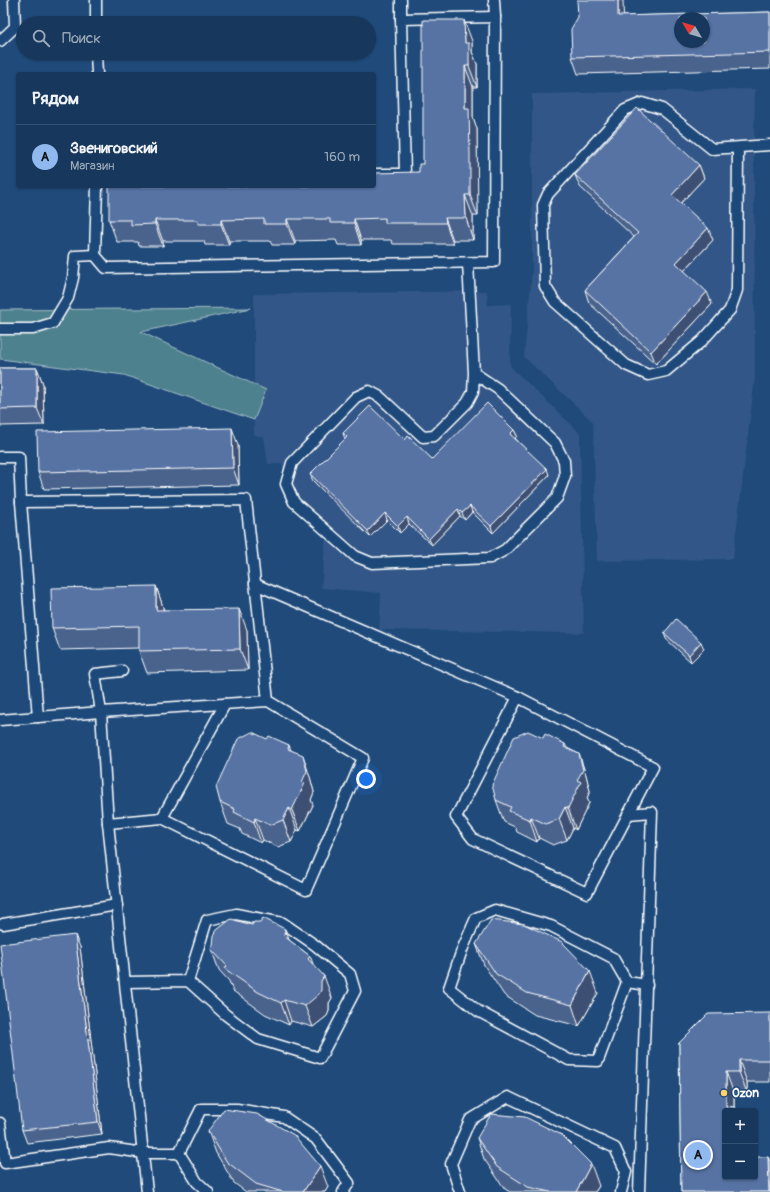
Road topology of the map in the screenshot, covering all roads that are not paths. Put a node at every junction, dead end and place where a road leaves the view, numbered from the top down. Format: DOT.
graph roads {
  1 [pos="14,0"];
  2 [pos="96,0"];
  3 [pos="401,0"];
  4 [pos="494,0"];
  5 [pos="96,16"];
  6 [pos="495,16"];
  7 [pos="401,19"];
  8 [pos="0,41"];
  9 [pos="96,60"];
  10 [pos="97,72"];
  11 [pos="770,145"];
  12 [pos="738,148"];
  13 [pos="376,174"];
  14 [pos="97,188"];
  15 [pos="95,255"];
  16 [pos="468,263"];
  17 [pos="0,329"];
  18 [pos="474,373"];
  19 [pos="0,457"];
  20 [pos="21,502"];
  21 [pos="255,584"];
  22 [pos="122,671"];
  23 [pos="518,697"];
  24 [pos="268,701"];
  25 [pos="225,704"];
  26 [pos="100,712"];
  27 [pos="38,717"];
  28 [pos="0,720"];
  29 [pos="628,814"];
  30 [pos="162,818"];
  31 [pos="108,823"];
  32 [pos="117,905"];
  33 [pos="4,924"];
  34 [pos="188,981"];
  35 [pos="126,982"];
  36 [pos="627,982"];
  37 [pos="647,985"];
  38 [pos="0,1123"];
  39 [pos="144,1153"];
  40 [pos="179,1153"];
  41 [pos="626,1172"];
  42 [pos="639,1178"];
  43 [pos="147,1192"];
  44 [pos="208,1192"];
  45 [pos="343,1192"];
  46 [pos="460,1192"];
  47 [pos="621,1192"];
  48 [pos="639,1192"];
  1 -- 8 [label="lane"];
  2 -- 5 [label="lane"];
  3 -- 7 [label="lane"];
  4 -- 6 [label="lane"];
  6 -- 7 [label="lane"];
  6 -- 16 [label="lane"];
  7 -- 13 [label="lane"];
  9 -- 10 [label="lane"];
  11 -- 12 [label="lane"];
  12 -- 12 [label="lane"];
  14 -- 15 [label="lane"];
  15 -- 16 [label="lane"];
  15 -- 17 [label="lane"];
  16 -- 18 [label="lane"];
  18 -- 18 [label="lane"];
  19 -- 20 [label="lane"];
  20 -- 21 [label="lane"];
  20 -- 27 [label="lane"];
  21 -- 23 [label="lane"];
  21 -- 24 [label="lane"];
  22 -- 26 [label="lane"];
  23 -- 29 [label="lane"];
  23 -- 29 [label="lane"];
  24 -- 25 [label="lane"];
  24 -- 30 [label="lane"];
  25 -- 26 [label="lane"];
  25 -- 30 [label="lane"];
  26 -- 27 [label="lane"];
  26 -- 31 [label="lane"];
  27 -- 28 [label="lane"];
  29 -- 37 [label="lane"];
  30 -- 31 [label="lane"];
  31 -- 32 [label="lane"];
  32 -- 33 [label="lane"];
  32 -- 35 [label="lane"];
  34 -- 34 [label="lane"];
  34 -- 35 [label="lane"];
  35 -- 39 [label="lane"];
  36 -- 36 [label="lane"];
  36 -- 37 [label="lane"];
  37 -- 42 [label="lane"];
  38 -- 39 [label="lane"];
  39 -- 40 [label="lane"];
  39 -- 43 [label="lane"];
  40 -- 44 [label="lane"];
  40 -- 45 [label="lane"];
  41 -- 42 [label="lane"];
  41 -- 46 [label="lane"];
  41 -- 47 [label="lane"];
  42 -- 48 [label="lane"];
}
